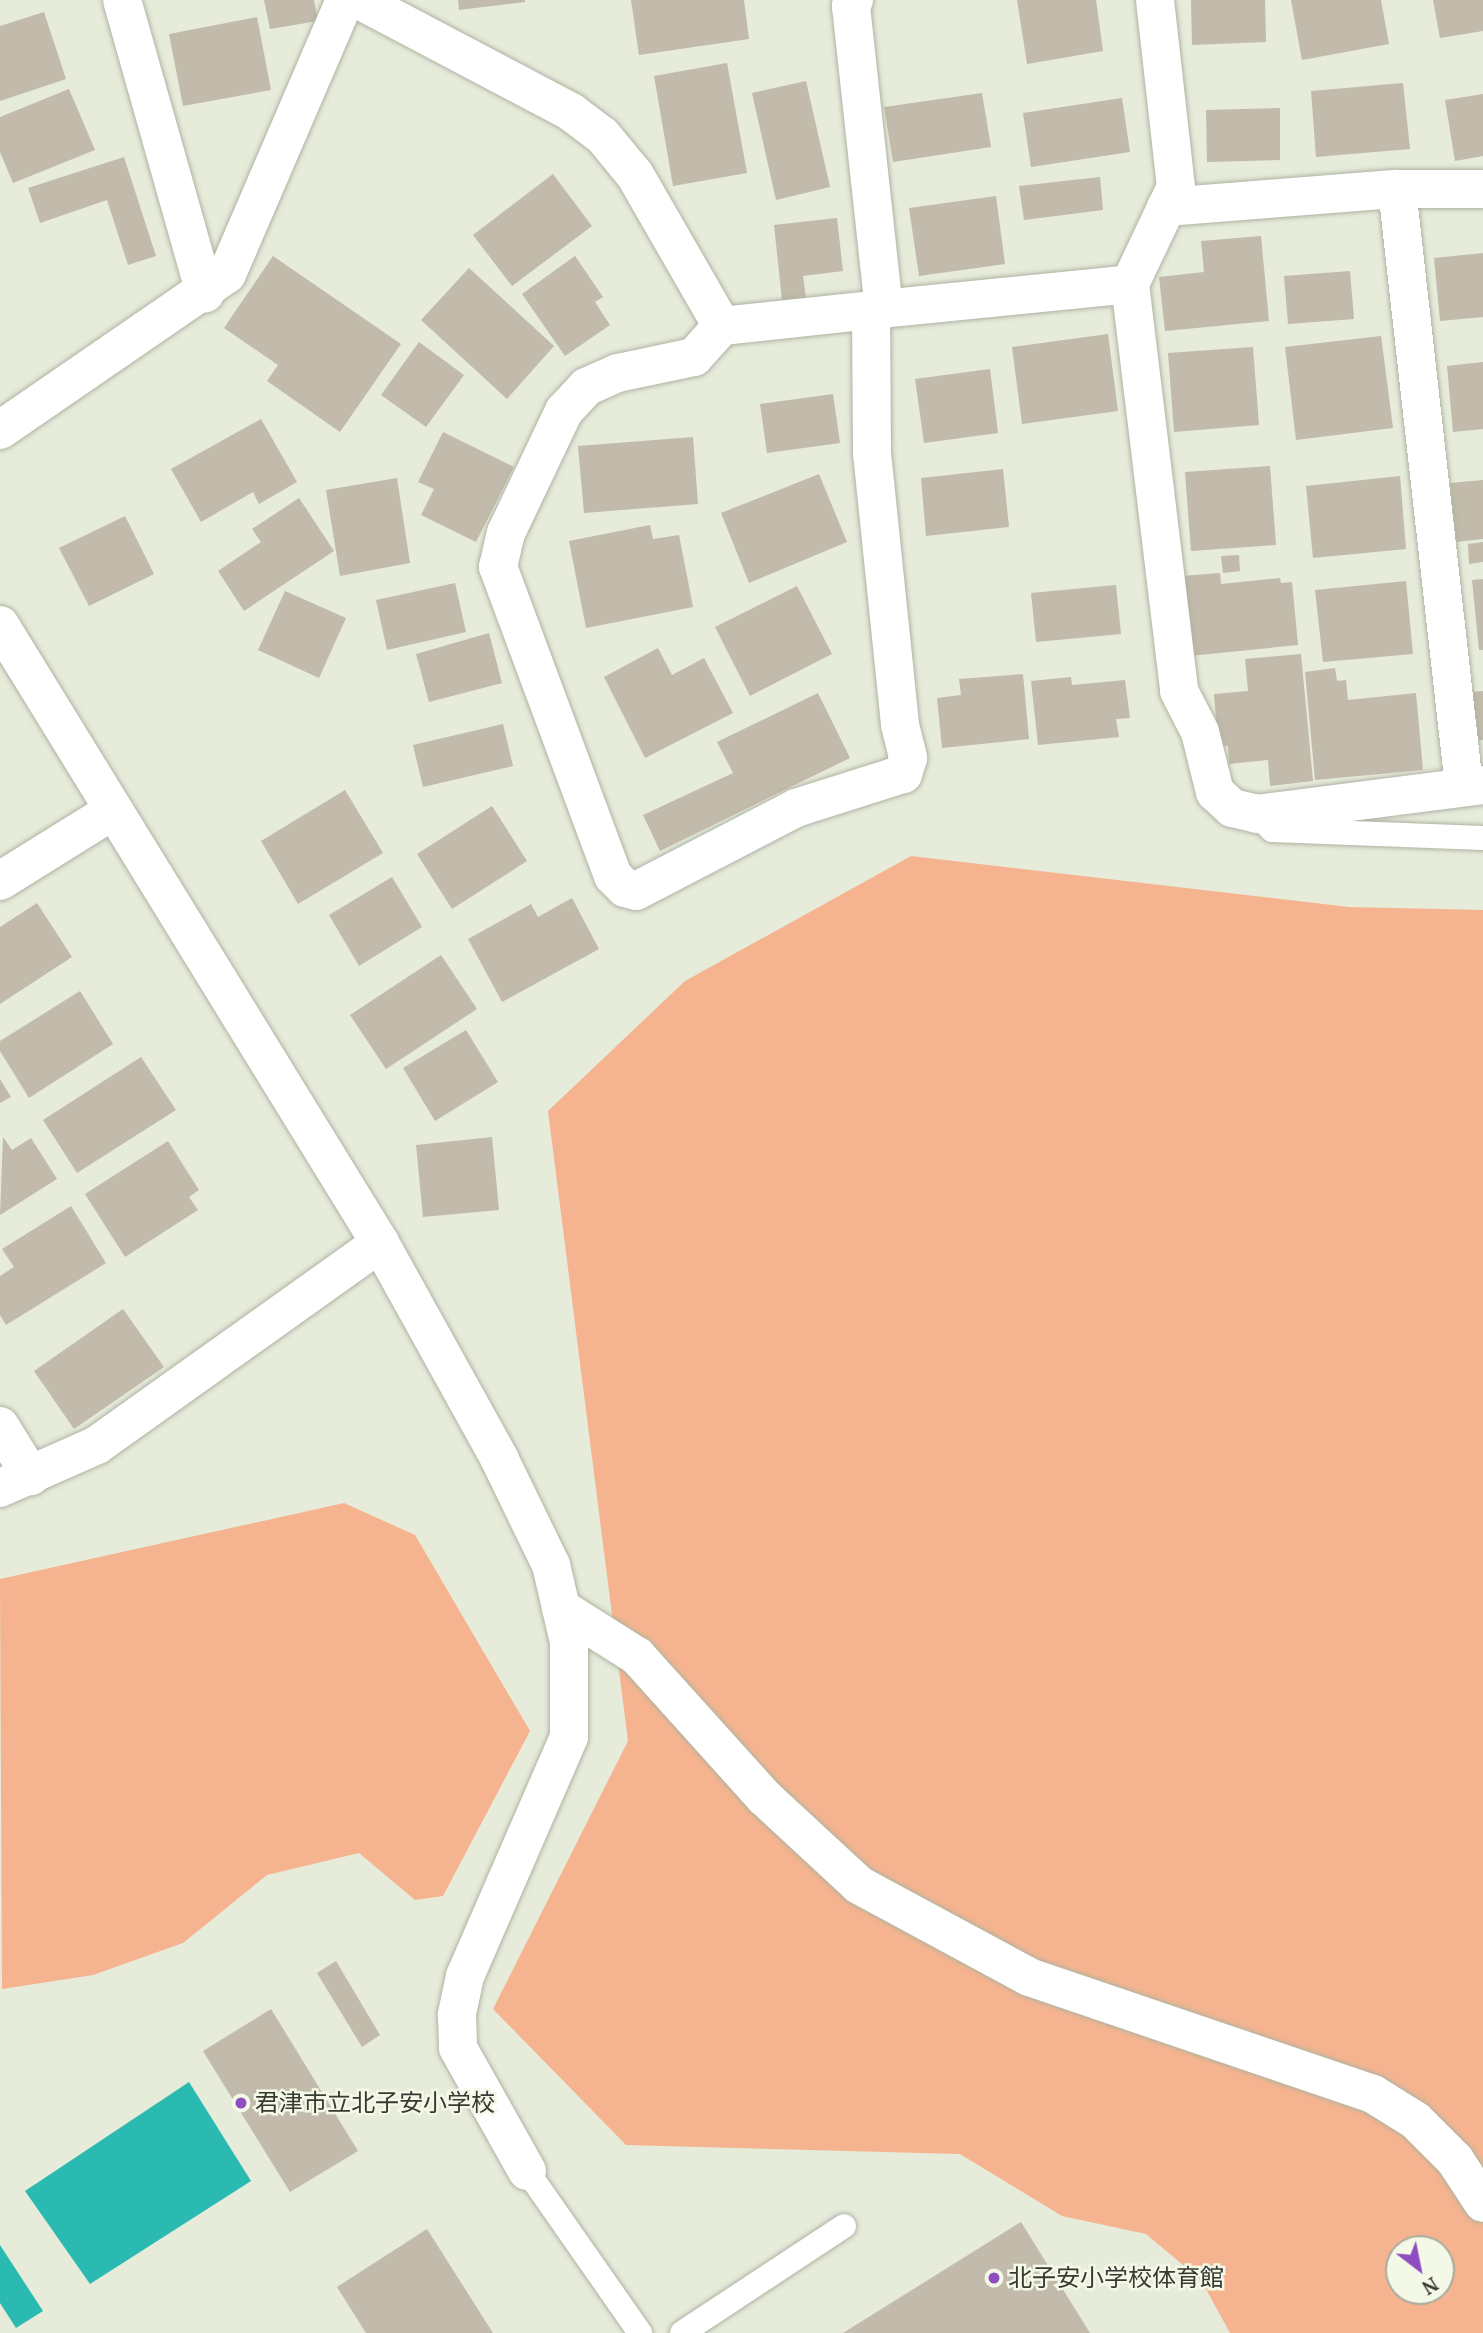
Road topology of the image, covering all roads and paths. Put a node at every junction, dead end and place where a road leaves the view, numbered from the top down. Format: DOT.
graph roads {
  1 [pos="122,0"];
  2 [pos="345,0"];
  3 [pos="359,0"];
  4 [pos="854,0"];
  5 [pos="1155,0"];
  6 [pos="1397,189"];
  7 [pos="1483,189"];
  8 [pos="1166,207"];
  9 [pos="1130,284"];
  10 [pos="205,294"];
  11 [pos="877,310"];
  12 [pos="722,326"];
  13 [pos="0,430"];
  14 [pos="0,625"];
  15 [pos="1473,786"];
  16 [pos="114,810"];
  17 [pos="1257,814"];
  18 [pos="1483,838"];
  19 [pos="0,881"];
  20 [pos="380,1243"];
  21 [pos="0,1426"];
  22 [pos="16,1482"];
  23 [pos="561,1608"];
  24 [pos="527,2171"];
  25 [pos="1483,2203"];
  26 [pos="844,2226"];
  27 [pos="640,2333"];
  28 [pos="682,2333"];
  1 -- 10 [label="street"];
  2 -- 10 [label="street"];
  3 -- 12 [label="street"];
  4 -- 11 [label="street"];
  5 -- 8 [label="street"];
  6 -- 7 [label="street"];
  6 -- 8 [label="street"];
  6 -- 15 [label="street"];
  8 -- 9 [label="street"];
  9 -- 11 [label="street"];
  9 -- 17 [label="street"];
  10 -- 13 [label="street"];
  11 -- 12 [label="street"];
  11 -- 12 [label="street"];
  14 -- 16 [label="street"];
  15 -- 17 [label="street"];
  16 -- 19 [label="street"];
  16 -- 20 [label="street"];
  17 -- 18 [label="lane"];
  20 -- 22 [label="street"];
  20 -- 23 [label="street"];
  21 -- 22 [label="street"];
  23 -- 24 [label="street"];
  23 -- 25 [label="street"];
  24 -- 27 [label="lane"];
  26 -- 28 [label="lane"];
}
